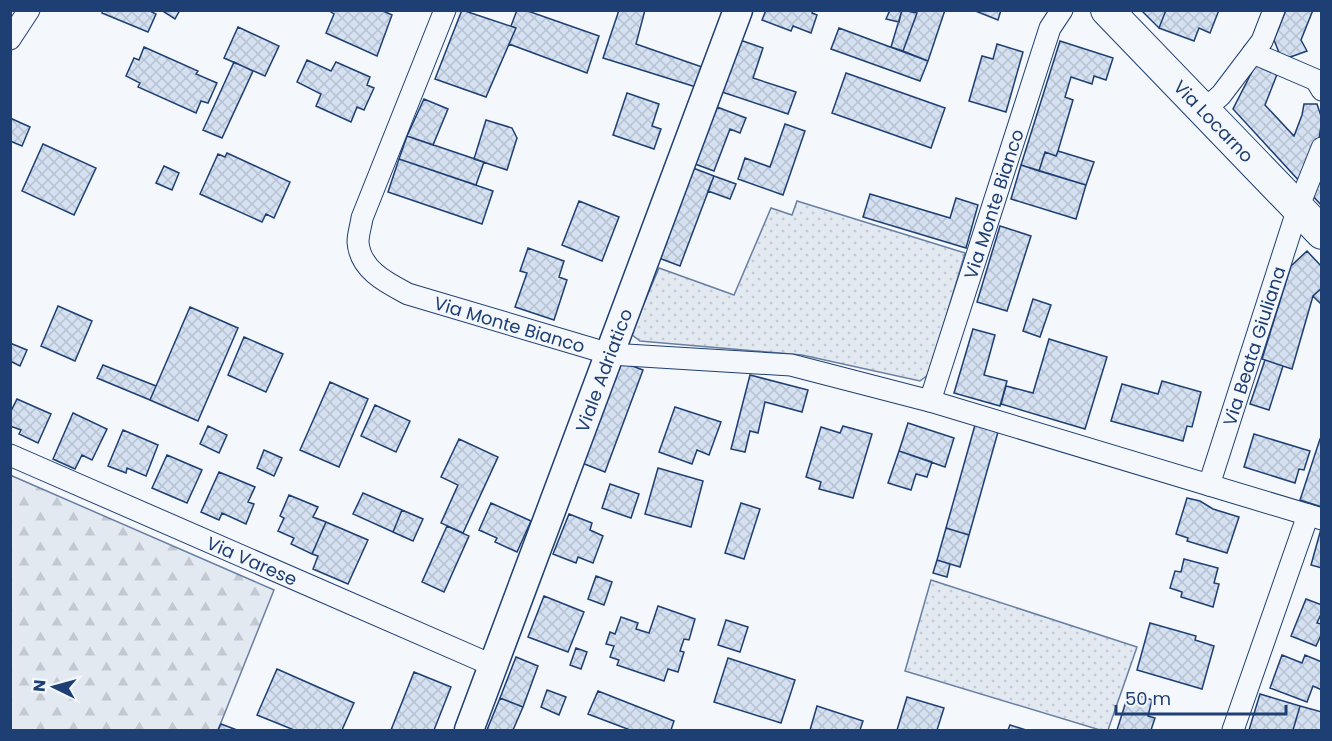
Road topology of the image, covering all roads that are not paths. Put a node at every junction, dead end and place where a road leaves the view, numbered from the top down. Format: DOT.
graph roads {
  1 [pos="29,10"];
  2 [pos="445,10"];
  3 [pos="738,10"];
  4 [pos="1062,10"];
  5 [pos="1107,10"];
  6 [pos="1274,10"];
  7 [pos="10,39"];
  8 [pos="1253,53"];
  9 [pos="1322,90"];
  10 [pos="1204,109"];
  11 [pos="1322,148"];
  12 [pos="1298,208"];
  13 [pos="1322,233"];
  14 [pos="610,354"];
  15 [pos="930,401"];
  16 [pos="10,455"];
  17 [pos="1209,485"];
  18 [pos="1315,517"];
  19 [pos="494,666"];
  20 [pos="469,730"];
  21 [pos="1233,730"];
  1 -- 7 [label="street"];
  2 -- 14 [label="street, Via Monte Bianco"];
  3 -- 14 [label="street, Viale Adriatico"];
  4 -- 15 [label="street, Via Monte Bianco"];
  5 -- 10 [label="main road, Via Locarno"];
  6 -- 8 [label="street"];
  8 -- 9 [label="street"];
  8 -- 10 [label="street"];
  10 -- 12 [label="main road, Via Locarno"];
  11 -- 12 [label="street, Via Beata Giuliana"];
  12 -- 13 [label="main road, Via Locarno"];
  12 -- 17 [label="street, Via Beata Giuliana"];
  14 -- 15 [label="street, Via Monte Bianco"];
  14 -- 19 [label="street, Viale Adriatico"];
  15 -- 17 [label="street, Via Monte Bianco"];
  16 -- 19 [label="street, Via Varese"];
  17 -- 18 [label="street, Via Monte Bianco"];
  18 -- 21 [label="street"];
  19 -- 20 [label="street, Viale Adriatico"];
}
